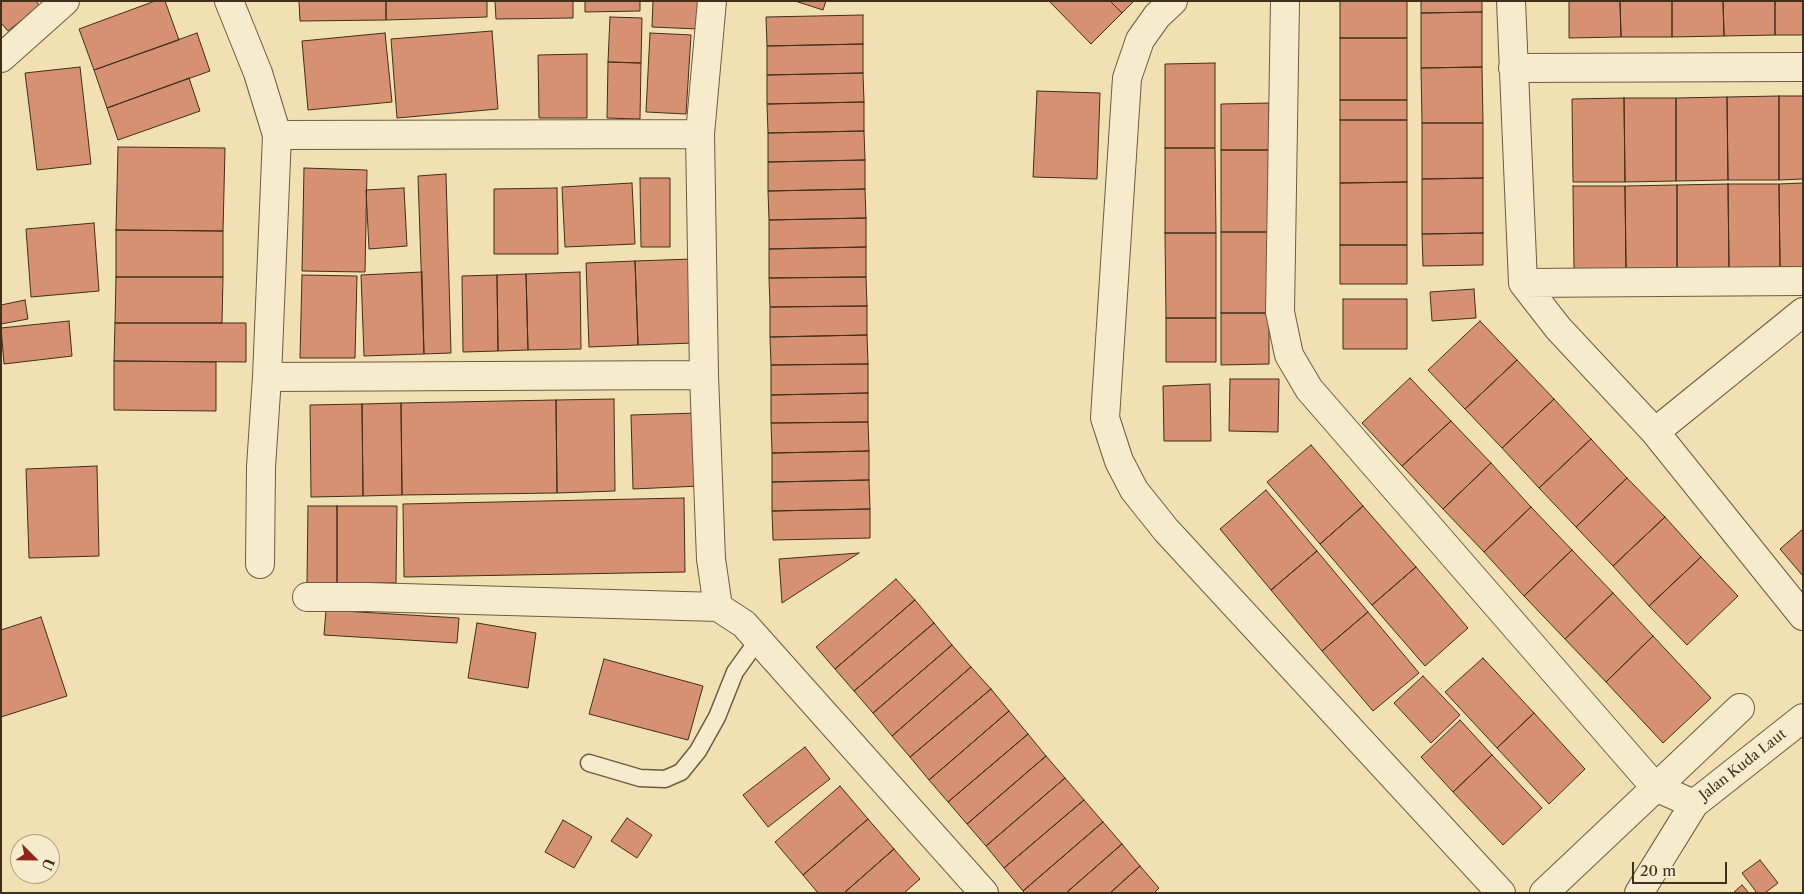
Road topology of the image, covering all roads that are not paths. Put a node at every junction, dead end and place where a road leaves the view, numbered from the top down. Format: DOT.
graph roads {
  1 [pos="65,1"];
  2 [pos="228,1"];
  3 [pos="712,1"];
  4 [pos="1173,1"];
  5 [pos="1285,1"];
  6 [pos="1511,1"];
  7 [pos="1,58"];
  8 [pos="1803,67"];
  9 [pos="1513,68"];
  10 [pos="700,134"];
  11 [pos="277,135"];
  12 [pos="1803,281"];
  13 [pos="1523,283"];
  14 [pos="1803,312"];
  15 [pos="704,375"];
  16 [pos="267,377"];
  17 [pos="1655,432"];
  18 [pos="260,564"];
  19 [pos="308,597"];
  20 [pos="718,607"];
  21 [pos="1803,616"];
  22 [pos="758,640"];
  23 [pos="1740,708"];
  24 [pos="1803,718"];
  25 [pos="589,763"];
  26 [pos="1655,787"];
  27 [pos="1694,804"];
  28 [pos="984,893"];
  29 [pos="1501,893"];
  30 [pos="1544,893"];
  31 [pos="1640,893"];
  1 -- 7 [label="street"];
  2 -- 11 [label="street"];
  3 -- 10 [label="street"];
  4 -- 29 [label="street"];
  5 -- 26 [label="street"];
  6 -- 9 [label="street"];
  8 -- 9 [label="street"];
  9 -- 13 [label="street"];
  10 -- 11 [label="street"];
  10 -- 15 [label="street"];
  11 -- 16 [label="street"];
  12 -- 13 [label="street"];
  13 -- 17 [label="street"];
  14 -- 17 [label="street"];
  15 -- 16 [label="street"];
  15 -- 20 [label="street"];
  16 -- 18 [label="street"];
  17 -- 21 [label="street"];
  19 -- 20 [label="street"];
  20 -- 22 [label="street"];
  22 -- 25 [label="lane"];
  22 -- 28 [label="street"];
  23 -- 26 [label="street"];
  24 -- 27 [label="street, Jalan Kuda Laut"];
  26 -- 27 [label="street"];
  26 -- 30 [label="street"];
  27 -- 31 [label="street, Jalan Kuda Laut"];
}
